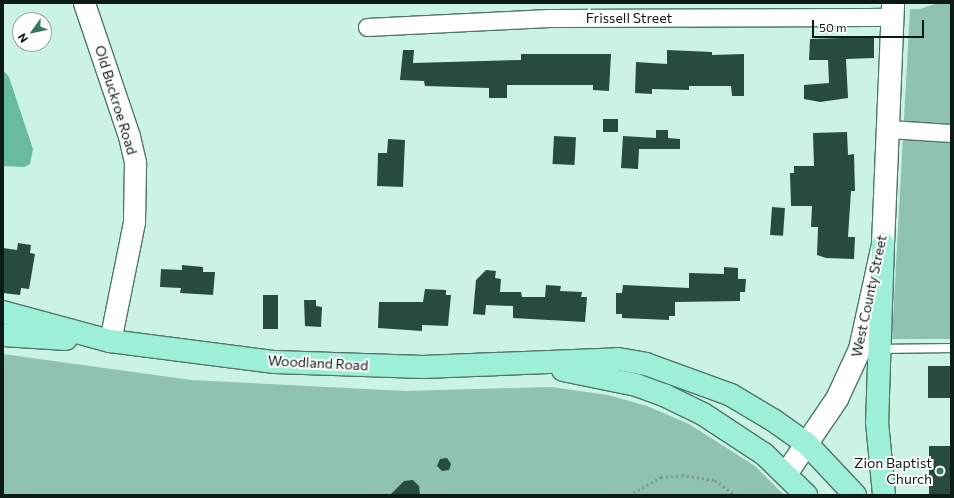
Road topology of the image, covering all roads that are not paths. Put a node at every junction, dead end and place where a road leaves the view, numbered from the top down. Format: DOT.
graph roads {
  1 [pos="84,3"];
  2 [pos="892,10"];
  3 [pos="367,27"];
  4 [pos="889,129"];
  5 [pos="951,132"];
  6 [pos="3,312"];
  7 [pos="3,335"];
  8 [pos="110,341"];
  9 [pos="951,348"];
  10 [pos="870,349"];
  11 [pos="526,363"];
  12 [pos="806,444"];
  13 [pos="786,474"];
  14 [pos="806,495"];
  15 [pos="855,495"];
  16 [pos="884,495"];
  1 -- 8 [label="street, Old Buckroe Road"];
  2 -- 3 [label="street, Frissell Street"];
  2 -- 4 [label="main road, West County Street"];
  4 -- 5 [label="street"];
  4 -- 10 [label="main road, West County Street"];
  6 -- 8 [label="main road, Woodland Road"];
  7 -- 8 [label="main road, Woodland Road"];
  8 -- 11 [label="main road, Woodland Road"];
  9 -- 10 [label="lane"];
  10 -- 12 [label="main road, West County Street"];
  10 -- 16 [label="main road"];
  11 -- 12 [label="main road, Woodland Road"];
  11 -- 13 [label="main road, Woodland Road"];
  12 -- 13 [label="main road, West County Street"];
  12 -- 15 [label="main road, Woodland Road"];
  13 -- 14 [label="main road, Woodland Road"];
}
